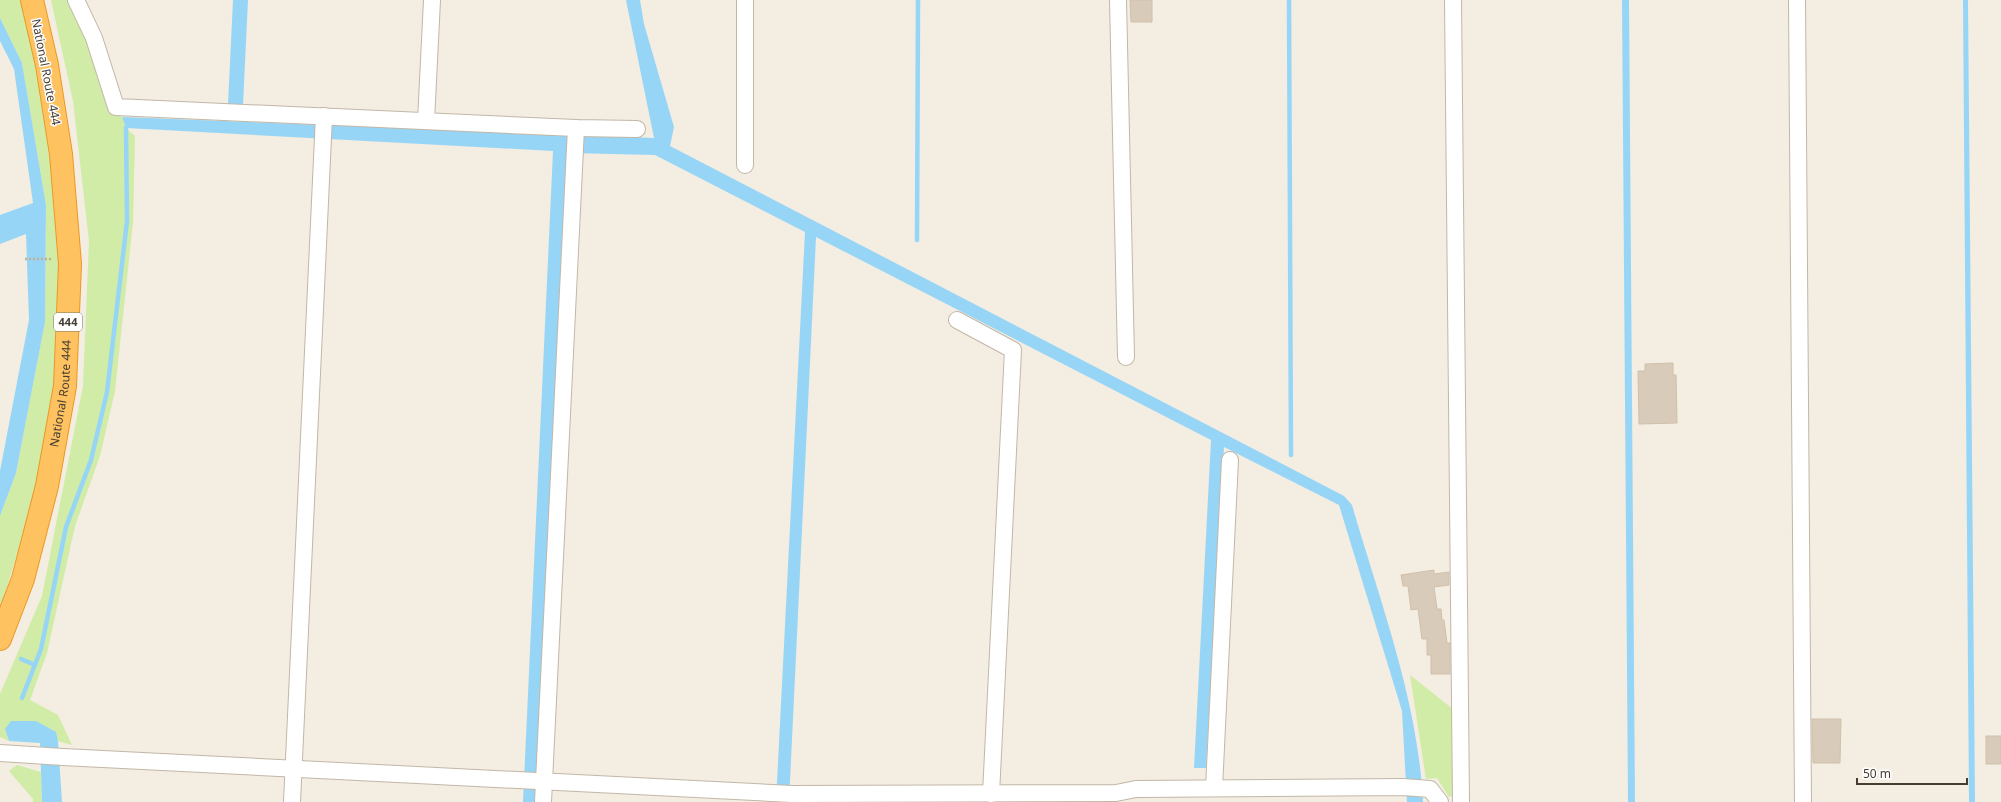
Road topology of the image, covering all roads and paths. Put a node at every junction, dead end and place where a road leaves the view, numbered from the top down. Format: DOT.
graph roads {
  1 [pos="32,0"];
  2 [pos="76,0"];
  3 [pos="432,0"];
  4 [pos="745,0"];
  5 [pos="1118,0"];
  6 [pos="1453,0"];
  7 [pos="1797,0"];
  8 [pos="324,116"];
  9 [pos="426,121"];
  10 [pos="576,128"];
  11 [pos="637,130"];
  12 [pos="745,165"];
  13 [pos="25,259"];
  14 [pos="51,259"];
  15 [pos="957,320"];
  16 [pos="1126,358"];
  17 [pos="1230,460"];
  18 [pos="0,639"];
  19 [pos="0,753"];
  20 [pos="293,769"];
  21 [pos="544,782"];
  22 [pos="1214,788"];
  23 [pos="991,794"];
  24 [pos="1119,796"];
  25 [pos="811,798"];
  26 [pos="917,798"];
  27 [pos="292,802"];
  28 [pos="542,802"];
  29 [pos="1440,802"];
  30 [pos="1461,802"];
  31 [pos="1803,802"];
  1 -- 18 [label="highway, National Route 444 / 444"];
  2 -- 8 [label="street"];
  3 -- 9 [label="street"];
  4 -- 12 [label="street"];
  5 -- 16 [label="street"];
  6 -- 30 [label="street"];
  7 -- 31 [label="street"];
  8 -- 9 [label="street"];
  8 -- 20 [label="street"];
  9 -- 10 [label="street"];
  10 -- 11 [label="street"];
  10 -- 21 [label="street"];
  13 -- 14 [label="path"];
  15 -- 23 [label="street"];
  17 -- 22 [label="street"];
  19 -- 20 [label="street"];
  20 -- 21 [label="street"];
  20 -- 27 [label="street"];
  21 -- 25 [label="street"];
  21 -- 28 [label="street"];
  22 -- 24 [label="street"];
  22 -- 29 [label="street"];
  23 -- 24 [label="street"];
  23 -- 26 [label="street"];
  25 -- 26 [label="street"];
}
